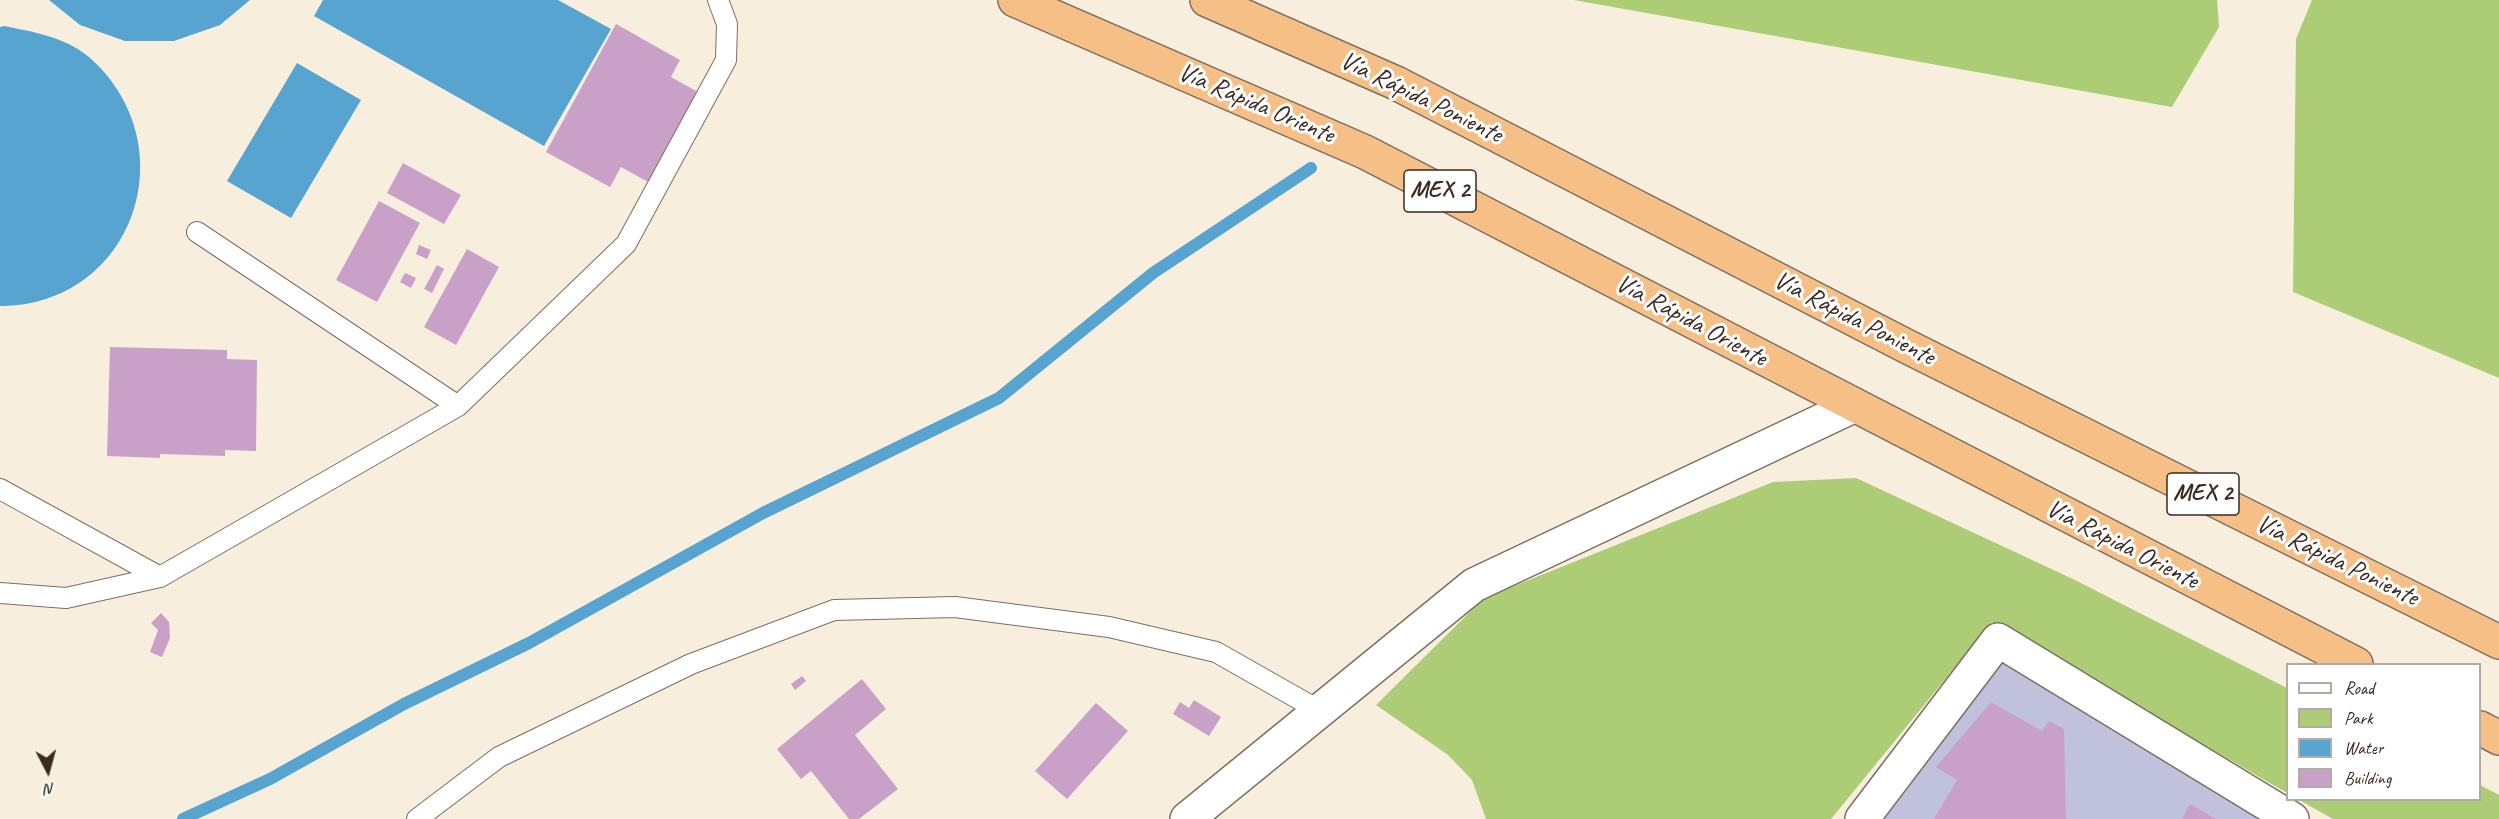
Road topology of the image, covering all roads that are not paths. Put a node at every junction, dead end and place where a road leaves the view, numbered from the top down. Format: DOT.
graph roads {
  1 [pos="706,0"];
  2 [pos="718,0"];
  3 [pos="1015,0"];
  4 [pos="1207,0"];
  5 [pos="727,24"];
  6 [pos="197,232"];
  7 [pos="458,406"];
  8 [pos="1853,406"];
  9 [pos="0,489"];
  10 [pos="160,577"];
  11 [pos="0,593"];
  12 [pos="2499,642"];
  13 [pos="2354,663"];
  14 [pos="1320,711"];
  15 [pos="2481,729"];
  16 [pos="2499,738"];
  17 [pos="417,819"];
  18 [pos="1187,819"];
  19 [pos="1862,819"];
  20 [pos="2292,819"];
  1 -- 5 [label="lane"];
  2 -- 5 [label="lane"];
  3 -- 8 [label="highway, Vía Rápida Oriente / MEX 2"];
  4 -- 12 [label="highway, Vía Rápida Poniente / MEX 2"];
  5 -- 7 [label="lane"];
  6 -- 7 [label="lane"];
  7 -- 10 [label="lane"];
  8 -- 13 [label="highway, Vía Rápida Oriente / MEX 2"];
  8 -- 14 [label="street"];
  9 -- 10 [label="lane"];
  10 -- 11 [label="lane"];
  14 -- 17 [label="lane"];
  14 -- 18 [label="street"];
  15 -- 16 [label="highway"];
  19 -- 20 [label="street"];
}
